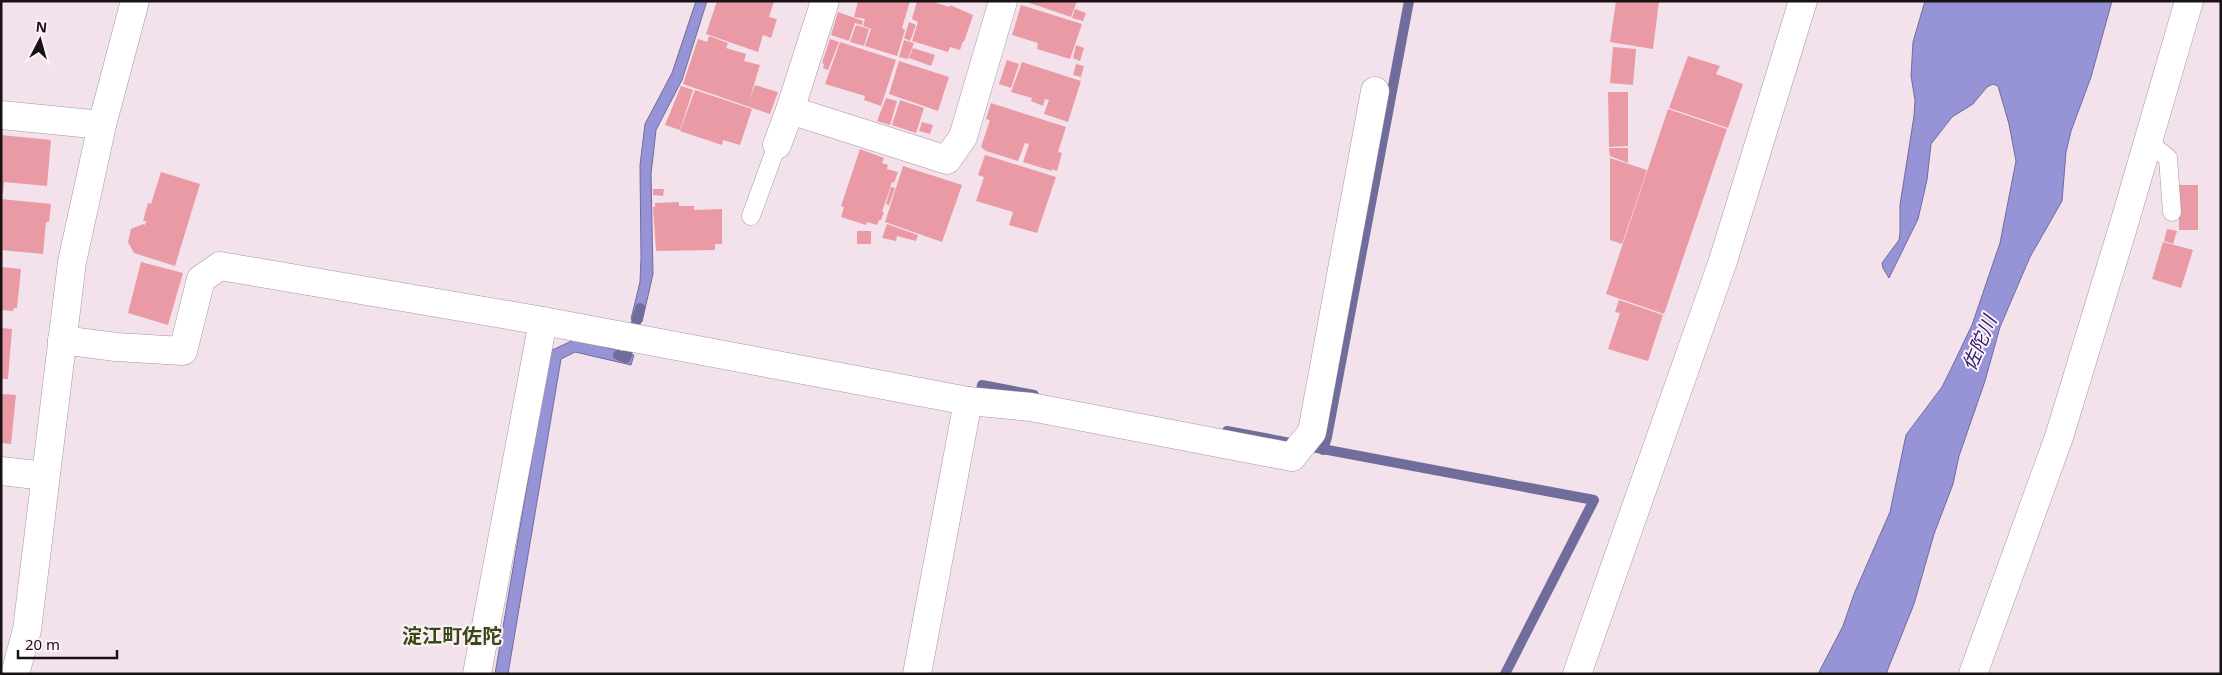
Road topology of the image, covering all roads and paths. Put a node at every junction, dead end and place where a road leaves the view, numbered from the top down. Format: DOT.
graph roads {
  1 [pos="135,1"];
  2 [pos="825,1"];
  3 [pos="1003,1"];
  4 [pos="1803,1"];
  5 [pos="2189,1"];
  6 [pos="1374,91"];
  7 [pos="790,110"];
  8 [pos="1,116"];
  9 [pos="102,125"];
  10 [pos="2148,142"];
  11 [pos="777,145"];
  12 [pos="2172,212"];
  13 [pos="751,216"];
  14 [pos="543,321"];
  15 [pos="62,340"];
  16 [pos="968,401"];
  17 [pos="1,471"];
  18 [pos="45,476"];
  19 [pos="15,674"];
  20 [pos="476,674"];
  21 [pos="917,674"];
  22 [pos="1577,674"];
  23 [pos="1973,674"];
  1 -- 9 [label="street"];
  2 -- 7 [label="street"];
  3 -- 7 [label="street"];
  4 -- 22 [label="street"];
  5 -- 10 [label="street"];
  6 -- 16 [label="street"];
  7 -- 11 [label="street"];
  8 -- 9 [label="street"];
  9 -- 15 [label="street"];
  10 -- 12 [label="lane"];
  10 -- 23 [label="street"];
  11 -- 13 [label="lane"];
  14 -- 15 [label="street"];
  14 -- 16 [label="street"];
  14 -- 20 [label="street"];
  15 -- 18 [label="street"];
  16 -- 21 [label="street"];
  17 -- 18 [label="street"];
  18 -- 19 [label="street"];
}
